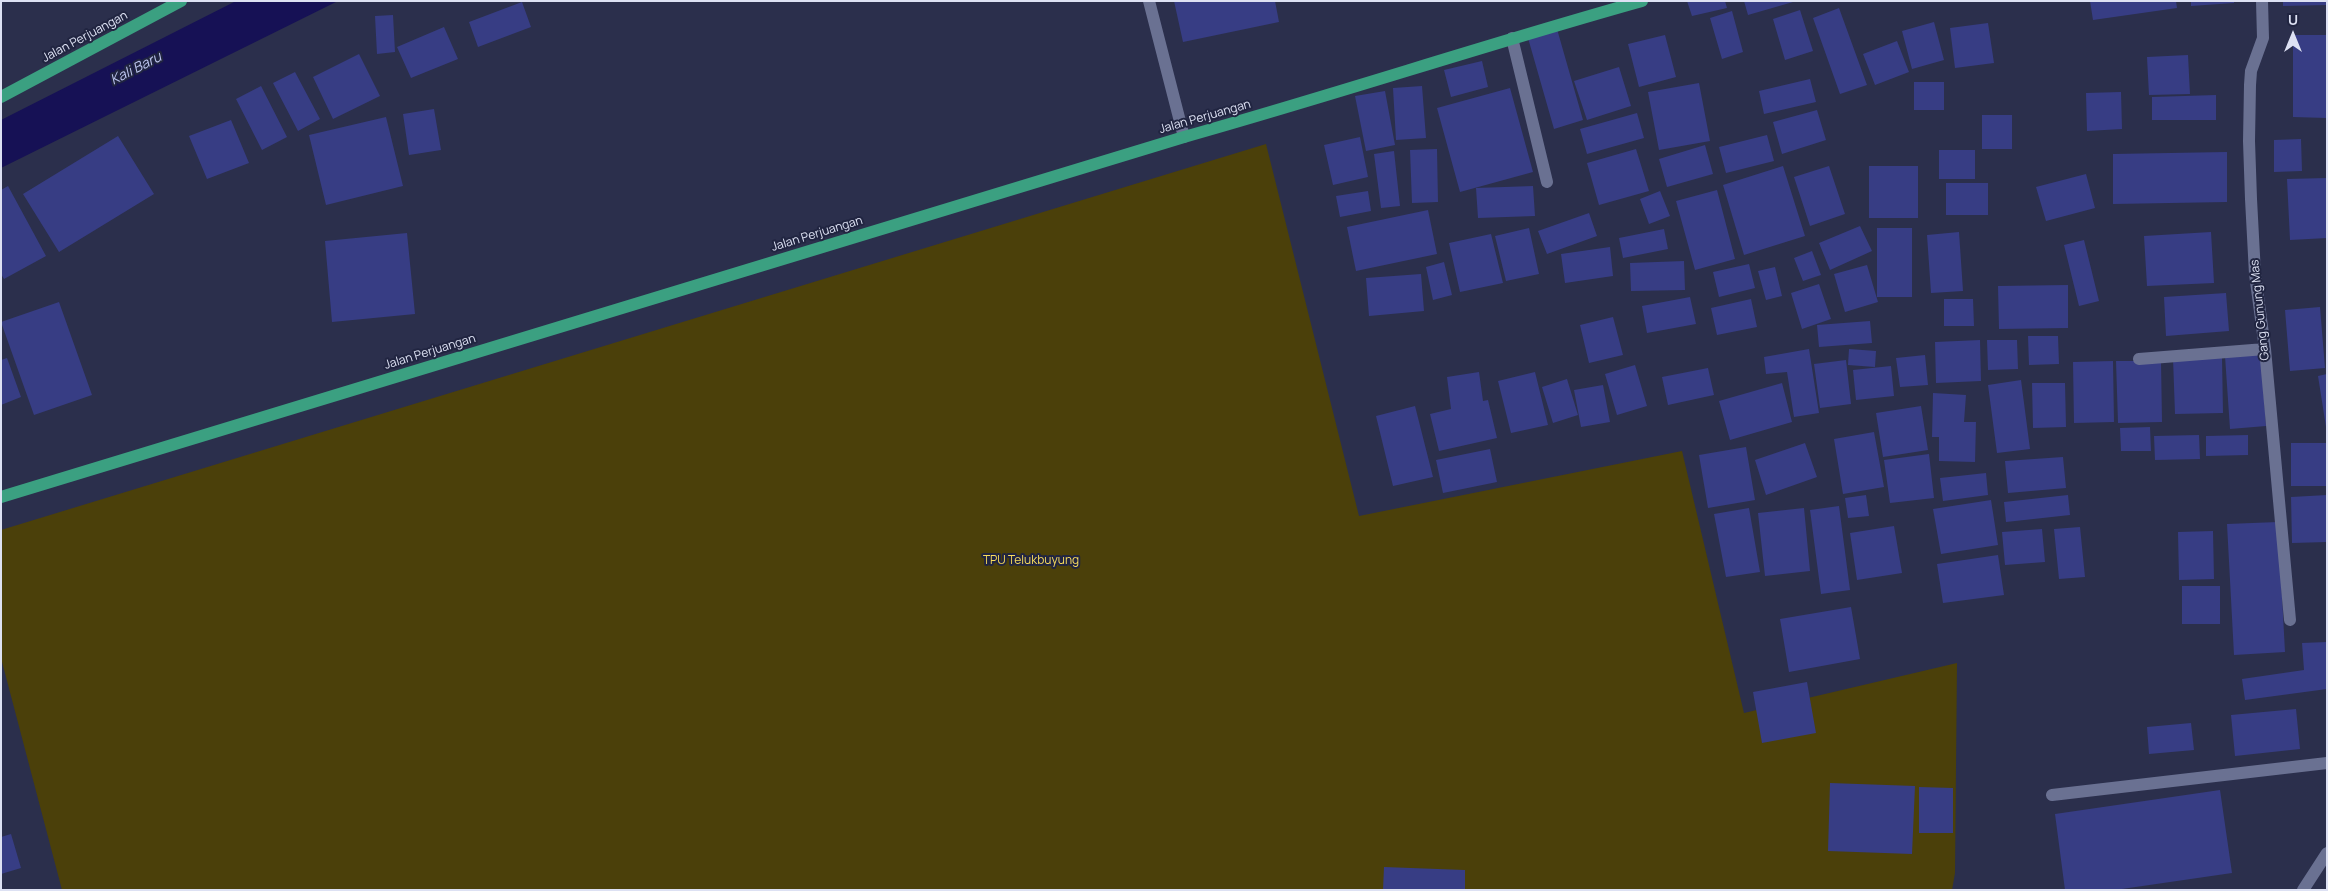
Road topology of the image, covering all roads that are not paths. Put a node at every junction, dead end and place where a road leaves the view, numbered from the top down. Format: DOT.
graph roads {
  1 [pos="181,1"];
  2 [pos="1149,1"];
  3 [pos="1642,1"];
  4 [pos="2262,1"];
  5 [pos="1512,38"];
  6 [pos="1,97"];
  7 [pos="1184,137"];
  8 [pos="1547,182"];
  9 [pos="2265,349"];
  10 [pos="2139,359"];
  11 [pos="1,497"];
  12 [pos="2290,620"];
  13 [pos="2327,763"];
  14 [pos="2052,795"];
  15 [pos="2327,853"];
  16 [pos="2304,890"];
  1 -- 6 [label="main road, Jalan Perjuangan"];
  2 -- 7 [label="street"];
  3 -- 5 [label="main road, Jalan Perjuangan"];
  4 -- 9 [label="street, Gang Gunung Mas"];
  5 -- 7 [label="main road, Jalan Perjuangan"];
  5 -- 8 [label="street"];
  7 -- 11 [label="main road, Jalan Perjuangan"];
  9 -- 10 [label="street"];
  9 -- 12 [label="street, Gang Gunung Mas"];
  13 -- 14 [label="street"];
  15 -- 16 [label="street"];
}
